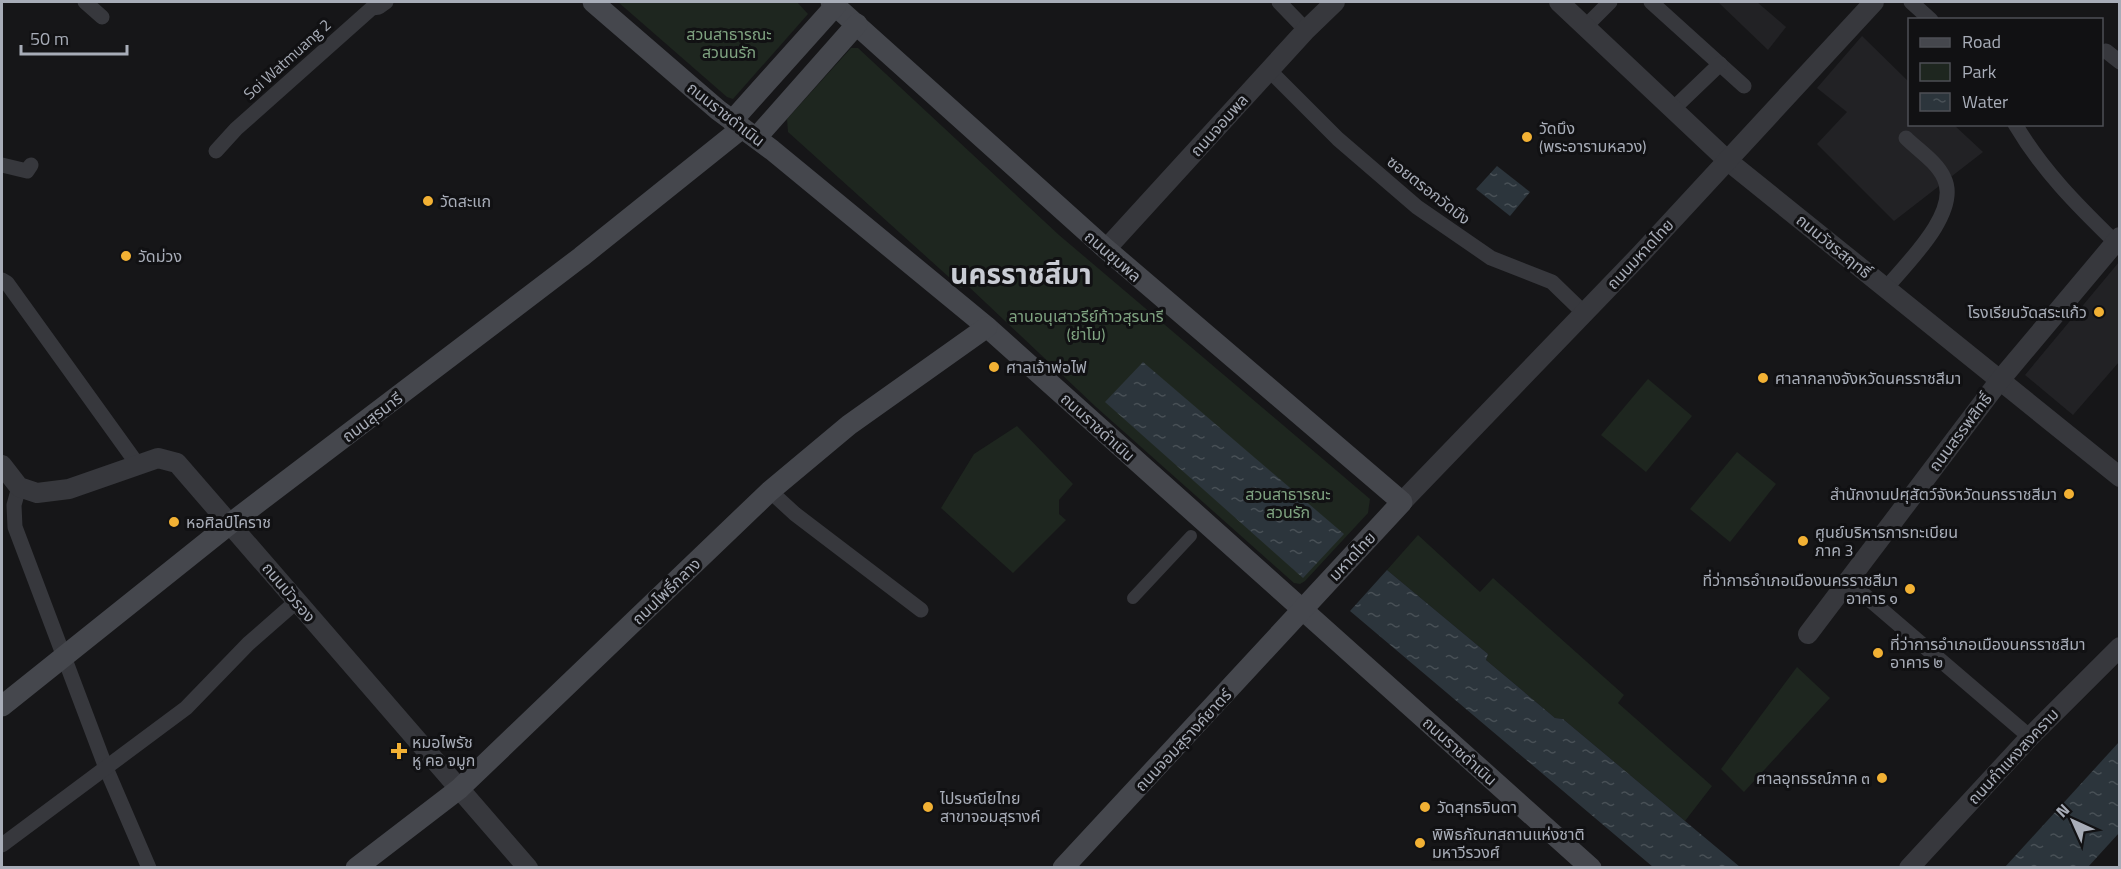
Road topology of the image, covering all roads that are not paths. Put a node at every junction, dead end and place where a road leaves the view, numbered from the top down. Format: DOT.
graph roads {
  1 [pos="85,2"];
  2 [pos="386,2"];
  3 [pos="592,2"];
  4 [pos="1279,2"];
  5 [pos="1335,2"];
  6 [pos="1559,2"];
  7 [pos="1610,2"];
  8 [pos="1651,2"];
  9 [pos="1874,2"];
  10 [pos="1911,2"];
  11 [pos="845,9"];
  12 [pos="102,17"];
  13 [pos="1929,18"];
  14 [pos="1585,27"];
  15 [pos="1306,30"];
  16 [pos="2106,51"];
  17 [pos="2120,62"];
  18 [pos="1719,64"];
  19 [pos="1269,70"];
  20 [pos="1744,86"];
  21 [pos="1672,110"];
  22 [pos="2016,126"];
  23 [pos="744,129"];
  24 [pos="1906,138"];
  25 [pos="216,151"];
  26 [pos="1728,161"];
  27 [pos="2,165"];
  28 [pos="31,165"];
  29 [pos="2117,239"];
  30 [pos="1106,249"];
  31 [pos="2,280"];
  32 [pos="1886,288"];
  33 [pos="1584,313"];
  34 [pos="987,327"];
  35 [pos="2000,380"];
  36 [pos="2,465"];
  37 [pos="138,465"];
  38 [pos="2120,477"];
  39 [pos="19,487"];
  40 [pos="770,491"];
  41 [pos="1402,502"];
  42 [pos="2,505"];
  43 [pos="231,523"];
  44 [pos="1191,536"];
  45 [pos="1848,581"];
  46 [pos="1133,598"];
  47 [pos="297,601"];
  48 [pos="921,610"];
  49 [pos="1302,610"];
  50 [pos="1808,633"];
  51 [pos="2120,647"];
  52 [pos="63,657"];
  53 [pos="2,706"];
  54 [pos="2030,737"];
  55 [pos="106,768"];
  56 [pos="459,789"];
  57 [pos="2,845"];
  58 [pos="149,867"];
  59 [pos="357,867"];
  60 [pos="528,867"];
  61 [pos="1062,867"];
  62 [pos="1591,867"];
  63 [pos="1909,867"];
  1 -- 12 [label="street"];
  2 -- 25 [label="street, Soi Watmuang 2"];
  3 -- 23 [label="main road, ถนนราชดำเนิน"];
  4 -- 15 [label="street"];
  5 -- 15 [label="street, ถนนจอมพล"];
  6 -- 14 [label="street, ถนนวัชรสฤทธิ์"];
  7 -- 14 [label="street"];
  8 -- 18 [label="street"];
  9 -- 26 [label="street, ถนนมหาดไทย"];
  10 -- 13 [label="street"];
  11 -- 23 [label="main road"];
  11 -- 23 [label="main road"];
  11 -- 30 [label="main road, ถนนชุมพล"];
  14 -- 21 [label="street, ถนนวัชรสฤทธิ์"];
  15 -- 19 [label="street, ถนนจอมพล"];
  16 -- 17 [label="street"];
  18 -- 20 [label="street"];
  18 -- 21 [label="street"];
  19 -- 30 [label="street, ถนนจอมพล"];
  19 -- 33 [label="street, ซอยตรอกวัดบึง"];
  21 -- 26 [label="street, ถนนวัชรสฤทธิ์"];
  22 -- 29 [label="street"];
  23 -- 34 [label="main road, ถนนราชดำเนิน"];
  23 -- 43 [label="main road, ถนนสุรนารี"];
  24 -- 32 [label="street"];
  26 -- 32 [label="street, ถนนวัชรสฤทธิ์"];
  26 -- 33 [label="street, ถนนมหาดไทย"];
  27 -- 28 [label="street"];
  29 -- 35 [label="street, ถนนสรรพสิทธิ์"];
  30 -- 41 [label="main road, ถนนชุมพล"];
  31 -- 37 [label="street"];
  32 -- 35 [label="street, ถนนวัชรสฤทธิ์"];
  33 -- 41 [label="street, ถนนมหาดไทย"];
  34 -- 40 [label="main road, ถนนโพธิ์กลาง"];
  34 -- 49 [label="main road, ถนนราชดำเนิน"];
  35 -- 38 [label="street, ถนนวัชรสฤทธิ์"];
  35 -- 45 [label="street, ถนนสรรพสิทธิ์"];
  36 -- 39 [label="street"];
  37 -- 39 [label="street, ถนนบัวรอง"];
  37 -- 43 [label="street, ถนนบัวรอง"];
  39 -- 42 [label="street"];
  39 -- 52 [label="street"];
  40 -- 48 [label="street"];
  40 -- 56 [label="main road, ถนนโพธิ์กลาง"];
  41 -- 49 [label="main road, มหาดไทย"];
  43 -- 47 [label="street, ถนนบัวรอง"];
  43 -- 52 [label="main road, ถนนสุรนารี"];
  44 -- 46 [label="street"];
  45 -- 50 [label="street, ถนนสรรพสิทธิ์"];
  45 -- 54 [label="street"];
  47 -- 55 [label="street"];
  47 -- 56 [label="street, ถนนบัวรอง"];
  49 -- 61 [label="main road, ถนนจอมสุรางค์ยาตร์"];
  49 -- 62 [label="main road, ถนนราชดำเนิน"];
  51 -- 54 [label="street, ถนนกำแหงสงคราม"];
  52 -- 53 [label="main road, ถนนสุรนารี"];
  52 -- 55 [label="street"];
  54 -- 63 [label="street, ถนนกำแหงสงคราม"];
  55 -- 57 [label="street"];
  55 -- 58 [label="street"];
  56 -- 59 [label="main road, ถนนโพธิ์กลาง"];
  56 -- 60 [label="street, ถนนบัวรอง"];
}
